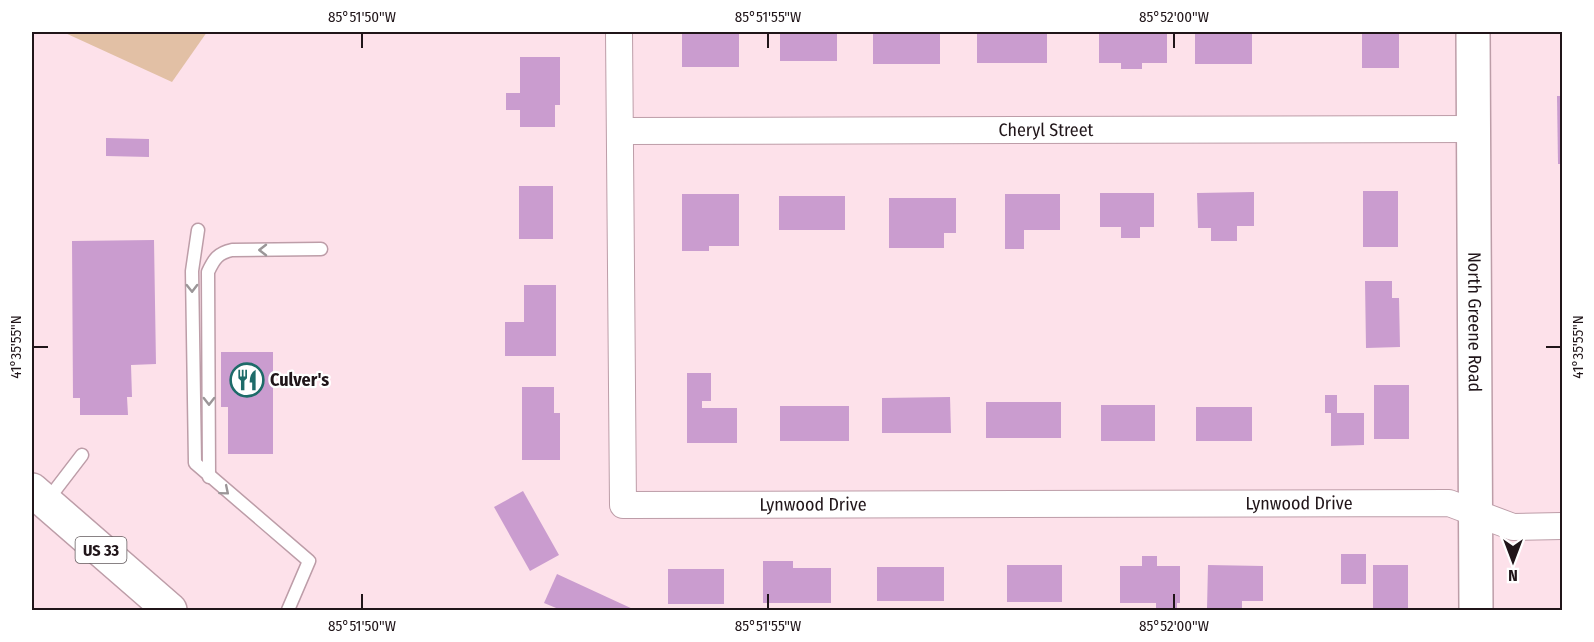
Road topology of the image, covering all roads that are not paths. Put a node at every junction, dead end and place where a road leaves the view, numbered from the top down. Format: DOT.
graph roads {
  1 [pos="619,32"];
  2 [pos="1473,32"];
  3 [pos="1473,129"];
  4 [pos="620,131"];
  5 [pos="198,230"];
  6 [pos="321,249"];
  7 [pos="82,456"];
  8 [pos="209,477"];
  9 [pos="39,496"];
  10 [pos="1475,513"];
  11 [pos="1563,526"];
  12 [pos="170,610"];
  13 [pos="288,610"];
  14 [pos="1476,610"];
  1 -- 4 [label="street, Lynwood Drive"];
  2 -- 3 [label="main road, North Greene Road"];
  3 -- 4 [label="street, Cheryl Street"];
  3 -- 10 [label="main road, North Greene Road"];
  4 -- 10 [label="street, Lynwood Drive"];
  5 -- 8 [label="lane, one-way"];
  6 -- 8 [label="lane, one-way"];
  7 -- 9 [label="lane"];
  8 -- 13 [label="lane, one-way"];
  9 -- 12 [label="main road, US 33"];
  10 -- 11 [label="street"];
  10 -- 14 [label="main road, North Greene Road"];
}
